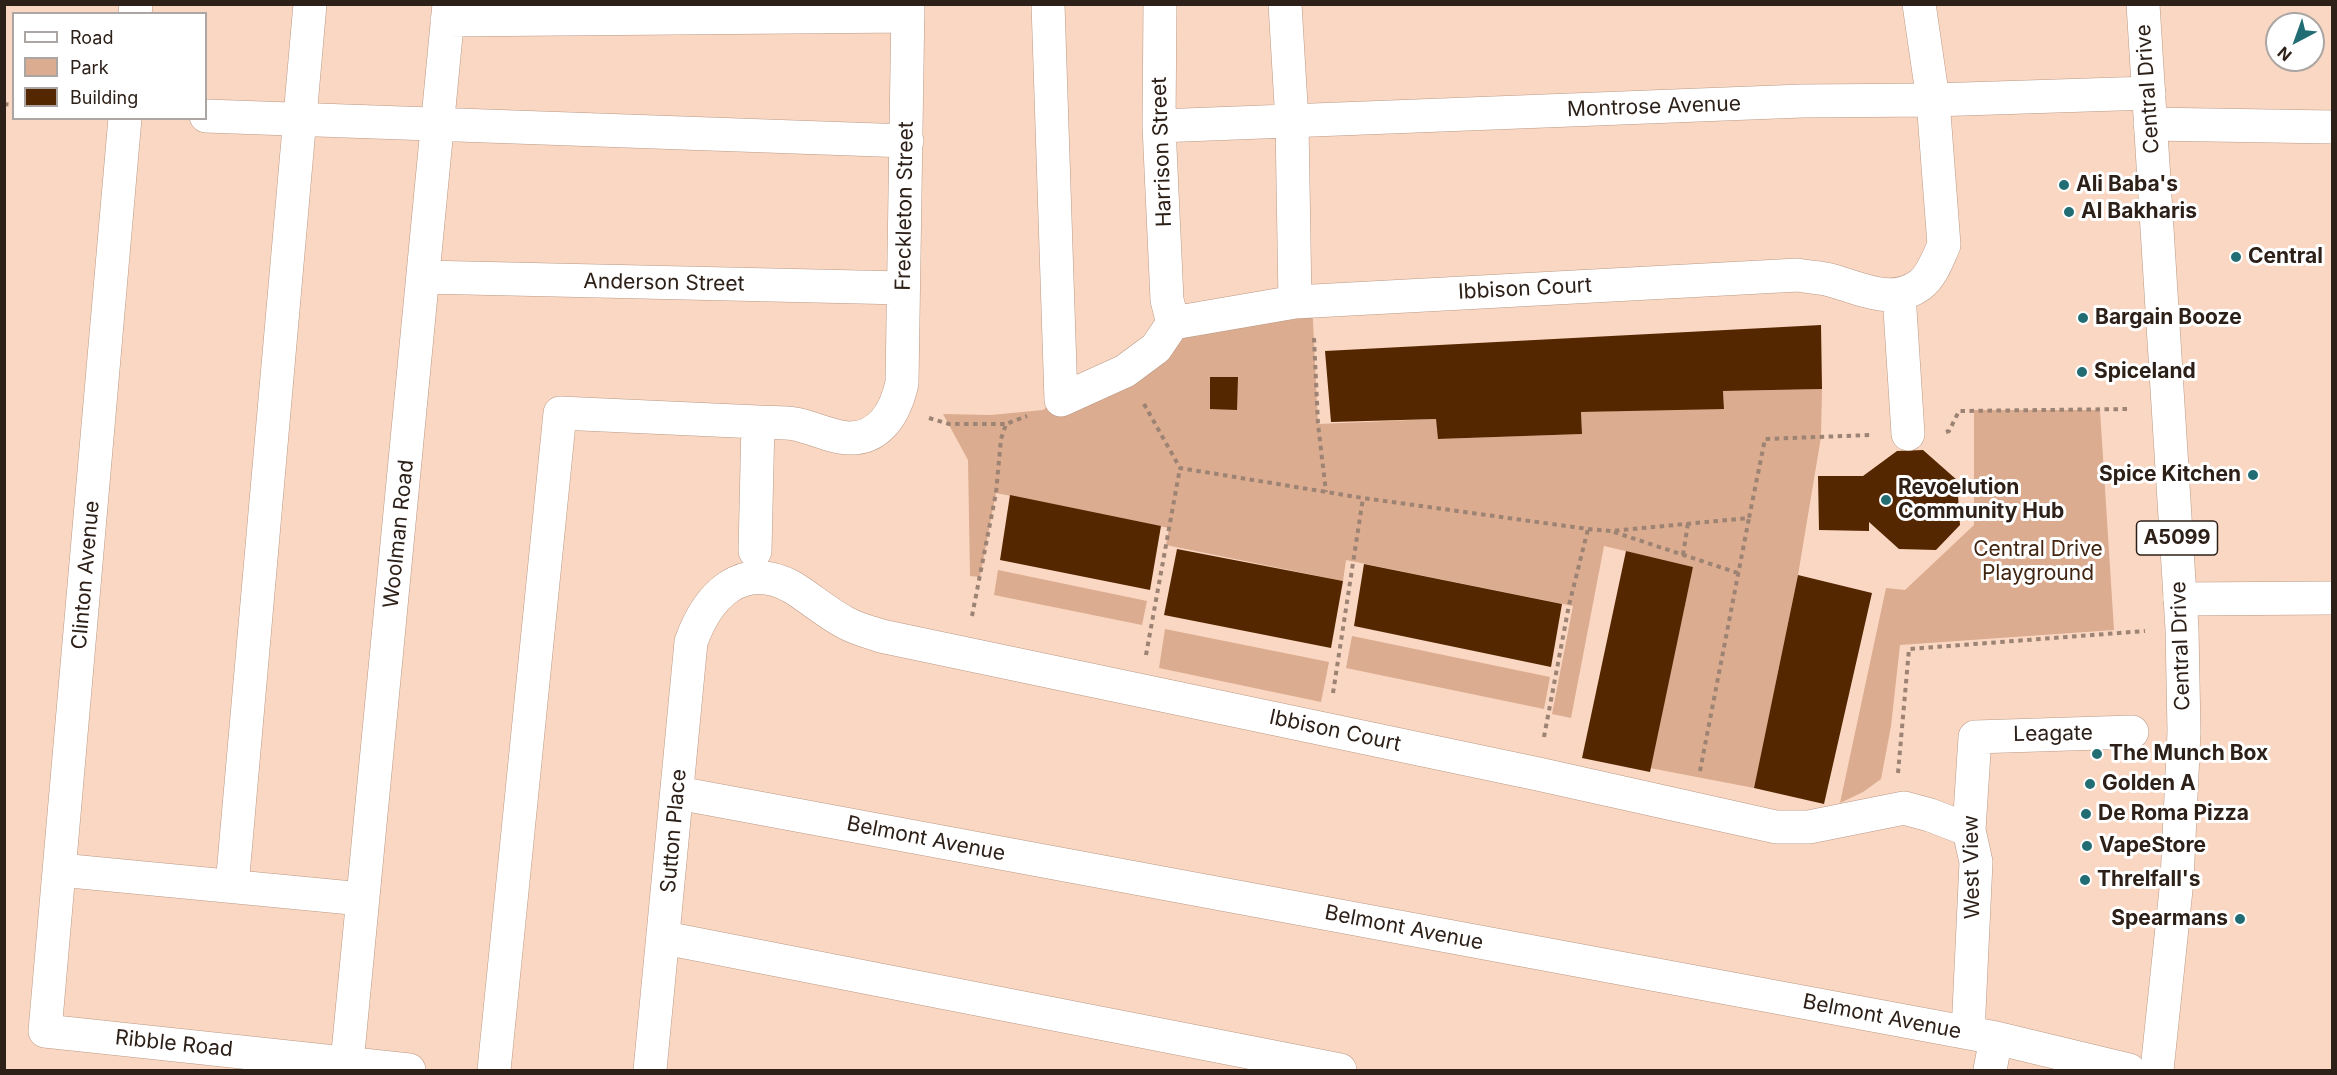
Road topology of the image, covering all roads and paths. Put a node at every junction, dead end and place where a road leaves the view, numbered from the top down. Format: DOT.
graph roads {
  1 [pos="310,4"];
  2 [pos="1048,4"];
  3 [pos="1160,4"];
  4 [pos="1285,4"];
  5 [pos="1919,4"];
  6 [pos="2143,4"];
  7 [pos="908,10"];
  8 [pos="448,12"];
  9 [pos="2149,93"];
  10 [pos="1933,100"];
  11 [pos="207,116"];
  12 [pos="125,120"];
  13 [pos="302,120"];
  14 [pos="1292,122"];
  15 [pos="436,124"];
  16 [pos="2150,124"];
  17 [pos="1160,126"];
  18 [pos="2332,127"];
  19 [pos="907,141"];
  20 [pos="424,278"];
  21 [pos="903,288"];
  22 [pos="1899,294"];
  23 [pos="1303,301"];
  24 [pos="1170,311"];
  25 [pos="1125,371"];
  26 [pos="1061,400"];
  27 [pos="897,407"];
  28 [pos="2169,409"];
  29 [pos="758,422"];
  30 [pos="1006,424"];
  31 [pos="1908,434"];
  32 [pos="1180,468"];
  33 [pos="1326,492"];
  34 [pos="1363,498"];
  35 [pos="1749,518"];
  36 [pos="1688,523"];
  37 [pos="1587,530"];
  38 [pos="1611,531"];
  39 [pos="755,551"];
  40 [pos="1683,555"];
  41 [pos="1738,573"];
  42 [pos="714,597"];
  43 [pos="2332,598"];
  44 [pos="2181,614"];
  45 [pos="965,655"];
  46 [pos="1140,691"];
  47 [pos="1326,729"];
  48 [pos="2132,732"];
  49 [pos="1975,736"];
  50 [pos="1538,774"];
  51 [pos="678,793"];
  52 [pos="1693,810"];
  53 [pos="1895,810"];
  54 [pos="1969,830"];
  55 [pos="60,870"];
  56 [pos="232,886"];
  57 [pos="362,899"];
  58 [pos="665,938"];
  59 [pos="45,1030"];
  60 [pos="1982,1036"];
  61 [pos="346,1063"];
  62 [pos="409,1071"];
  63 [pos="494,1071"];
  64 [pos="650,1071"];
  65 [pos="1340,1071"];
  66 [pos="1990,1071"];
  67 [pos="2129,1071"];
  68 [pos="2157,1071"];
  1 -- 13 [label="street"];
  2 -- 26 [label="street"];
  3 -- 17 [label="street, Harrison Street"];
  4 -- 14 [label="street"];
  5 -- 10 [label="street"];
  6 -- 9 [label="street, Central Drive / A5099"];
  7 -- 8 [label="street"];
  7 -- 19 [label="street, Freckleton Street"];
  8 -- 15 [label="street, Woolman Road"];
  9 -- 10 [label="street, Montrose Avenue"];
  9 -- 16 [label="street, Central Drive / A5099"];
  10 -- 14 [label="street, Montrose Avenue"];
  10 -- 22 [label="street"];
  11 -- 13 [label="street"];
  12 -- 55 [label="street, Clinton Avenue"];
  13 -- 15 [label="street"];
  13 -- 56 [label="street"];
  14 -- 17 [label="street, Montrose Avenue"];
  14 -- 23 [label="street"];
  15 -- 19 [label="street"];
  15 -- 20 [label="street, Woolman Road"];
  16 -- 18 [label="street"];
  16 -- 28 [label="street, Central Drive / A5099"];
  17 -- 24 [label="street, Harrison Street"];
  19 -- 21 [label="street, Freckleton Street"];
  20 -- 21 [label="street, Anderson Street"];
  20 -- 57 [label="street, Woolman Road"];
  21 -- 27 [label="street, Freckleton Street"];
  22 -- 23 [label="street, Ibbison Court"];
  22 -- 31 [label="street"];
  23 -- 24 [label="street, Ibbison Court"];
  23 -- 33 [label="path"];
  24 -- 25 [label="street"];
  25 -- 26 [label="street"];
  25 -- 32 [label="path"];
  26 -- 30 [label="path"];
  27 -- 29 [label="street"];
  27 -- 30 [label="path"];
  28 -- 31 [label="path"];
  28 -- 44 [label="street, Central Drive / A5099"];
  29 -- 39 [label="street"];
  29 -- 63 [label="street"];
  30 -- 45 [label="path"];
  31 -- 35 [label="path"];
  32 -- 33 [label="path"];
  32 -- 46 [label="path"];
  33 -- 34 [label="path"];
  34 -- 37 [label="path"];
  34 -- 47 [label="path"];
  35 -- 36 [label="path"];
  35 -- 41 [label="path"];
  36 -- 38 [label="path"];
  36 -- 40 [label="path"];
  37 -- 38 [label="path"];
  37 -- 50 [label="path"];
  38 -- 40 [label="path"];
  40 -- 41 [label="path"];
  41 -- 52 [label="path"];
  42 -- 45 [label="street, Ibbison Court"];
  42 -- 51 [label="street, Sutton Place"];
  43 -- 44 [label="street"];
  44 -- 53 [label="path"];
  44 -- 68 [label="street, Central Drive / A5099"];
  45 -- 46 [label="street, Ibbison Court"];
  46 -- 47 [label="street, Ibbison Court"];
  47 -- 50 [label="street, Ibbison Court"];
  48 -- 49 [label="street, Leagate"];
  49 -- 54 [label="street, West View"];
  50 -- 52 [label="street, Ibbison Court"];
  51 -- 58 [label="street, Sutton Place"];
  51 -- 60 [label="street, Belmont Avenue"];
  52 -- 53 [label="street, Ibbison Court"];
  53 -- 54 [label="street, Ibbison Court"];
  54 -- 60 [label="street, West View"];
  55 -- 56 [label="street"];
  55 -- 59 [label="street, Clinton Avenue"];
  56 -- 57 [label="street"];
  57 -- 61 [label="street, Woolman Road"];
  58 -- 64 [label="street, Sutton Place"];
  58 -- 65 [label="street"];
  59 -- 61 [label="street, Ribble Road"];
  60 -- 66 [label="street, West View"];
  60 -- 67 [label="street, Belmont Avenue"];
  61 -- 62 [label="street, Ribble Road"];
}
